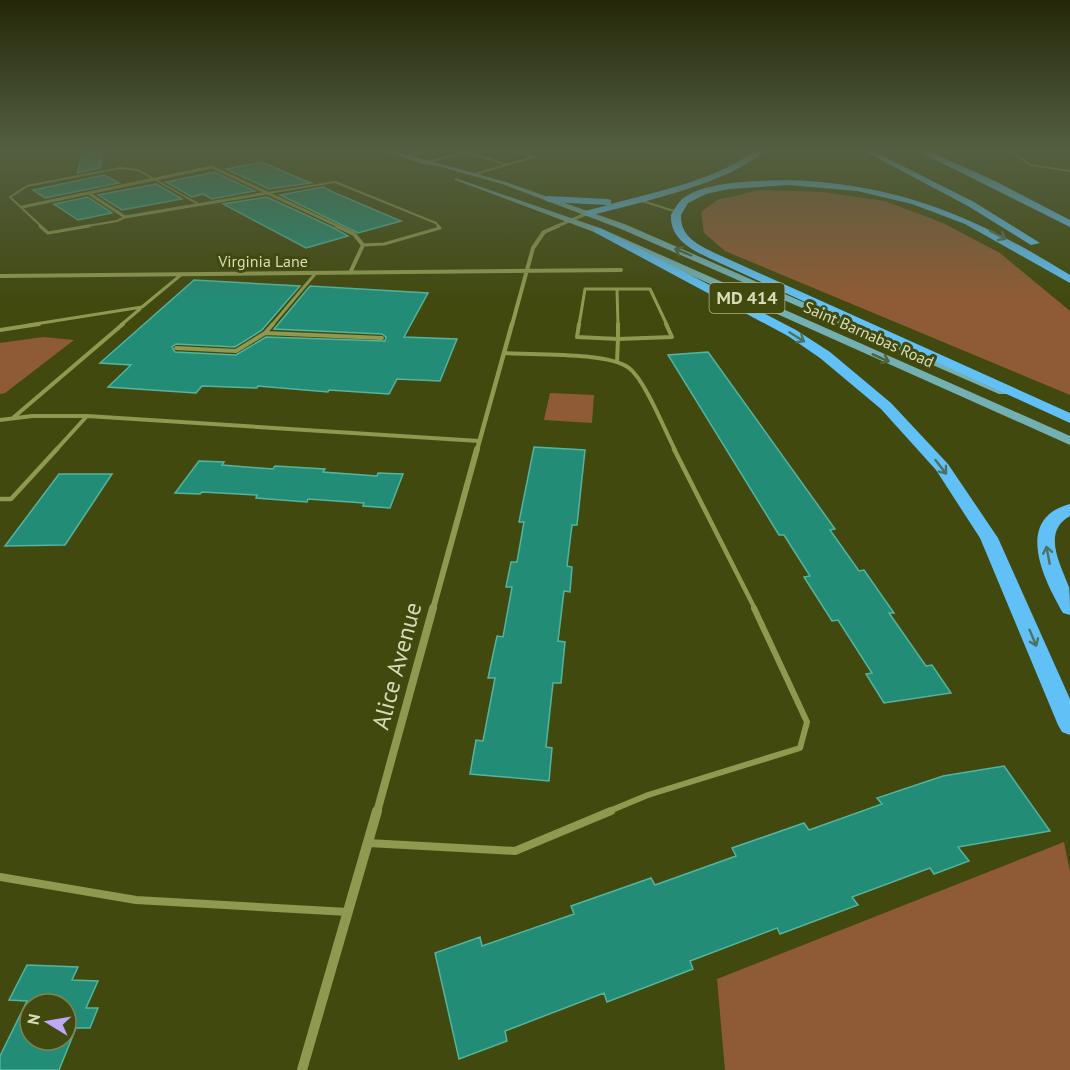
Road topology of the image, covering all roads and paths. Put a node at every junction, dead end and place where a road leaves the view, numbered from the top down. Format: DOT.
graph roads {
  1 [pos="14,200"];
  2 [pos="59,200"];
  3 [pos="99,200"];
  4 [pos="190,200"];
  5 [pos="229,200"];
  6 [pos="283,200"];
  7 [pos="378,200"];
  8 [pos="517,200"];
  9 [pos="551,200"];
  10 [pos="564,200"];
  11 [pos="624,200"];
  12 [pos="632,200"];
  13 [pos="638,200"];
  14 [pos="690,200"];
  15 [pos="912,200"];
  16 [pos="962,200"];
  17 [pos="1024,200"];
  18 [pos="1042,200"];
  19 [pos="200,205"];
  20 [pos="1056,206"];
  21 [pos="22,207"];
  22 [pos="677,212"];
  23 [pos="588,213"];
  24 [pos="125,217"];
  25 [pos="571,219"];
  26 [pos="1070,224"];
  27 [pos="597,230"];
  28 [pos="363,244"];
  29 [pos="1042,247"];
  30 [pos="621,270"];
  31 [pos="526,272"];
  32 [pos="183,273"];
  33 [pos="350,273"];
  34 [pos="315,274"];
  35 [pos="0,276"];
  36 [pos="1070,280"];
  37 [pos="617,289"];
  38 [pos="142,307"];
  39 [pos="0,330"];
  40 [pos="265,333"];
  41 [pos="382,338"];
  42 [pos="618,339"];
  43 [pos="176,348"];
  44 [pos="505,353"];
  45 [pos="617,362"];
  46 [pos="87,416"];
  47 [pos="14,417"];
  48 [pos="0,420"];
  49 [pos="1070,420"];
  50 [pos="479,441"];
  51 [pos="1070,441"];
  52 [pos="0,499"];
  53 [pos="1070,509"];
  54 [pos="1070,608"];
  55 [pos="1070,725"];
  56 [pos="368,843"];
  57 [pos="0,877"];
  58 [pos="348,912"];
  59 [pos="302,1070"];
  1 -- 21 [label="lane"];
  2 -- 21 [label="street"];
  3 -- 24 [label="street"];
  4 -- 19 [label="lane"];
  5 -- 19 [label="street"];
  6 -- 28 [label="street"];
  7 -- 28 [label="lane"];
  8 -- 25 [label="main road, Saint Barnabas Road / MD 414"];
  9 -- 23 [label="main road, Saint Barnabas Road / MD 414"];
  10 -- 11 [label="highway"];
  12 -- 23 [label="highway"];
  13 -- 22 [label="lane"];
  22 -- 14 [label="highway, one-way"];
  15 -- 36 [label="highway, one-way"];
  16 -- 29 [label="highway"];
  17 -- 26 [label="highway"];
  18 -- 20 [label="highway"];
  19 -- 24 [label="street"];
  21 -- 24 [label="lane"];
  22 -- 49 [label="highway"];
  23 -- 25 [label="street"];
  49 -- 23 [label="main road, Saint Barnabas Road / MD 414, one-way"];
  25 -- 27 [label="main road, Saint Barnabas Road / MD 414"];
  25 -- 31 [label="street"];
  27 -- 51 [label="main road, Saint Barnabas Road / MD 414, one-way"];
  27 -- 55 [label="highway, one-way"];
  28 -- 33 [label="street"];
  30 -- 31 [label="street, Virginia Lane"];
  31 -- 33 [label="street, Virginia Lane"];
  31 -- 44 [label="street, Alice Avenue"];
  32 -- 34 [label="street, Virginia Lane"];
  32 -- 35 [label="street, Virginia Lane"];
  32 -- 38 [label="lane"];
  33 -- 34 [label="street, Virginia Lane"];
  34 -- 40 [label="lane"];
  37 -- 42 [label="lane"];
  37 -- 42 [label="lane"];
  37 -- 42 [label="lane"];
  38 -- 39 [label="lane"];
  38 -- 47 [label="lane"];
  40 -- 41 [label="lane"];
  40 -- 43 [label="lane"];
  42 -- 45 [label="lane"];
  44 -- 45 [label="lane"];
  44 -- 50 [label="street, Alice Avenue"];
  45 -- 56 [label="lane"];
  46 -- 47 [label="lane"];
  46 -- 50 [label="lane"];
  46 -- 52 [label="lane"];
  47 -- 48 [label="lane"];
  50 -- 56 [label="street, Alice Avenue"];
  54 -- 53 [label="highway, one-way"];
  56 -- 58 [label="street, Alice Avenue"];
  57 -- 58 [label="lane"];
  58 -- 59 [label="street, Alice Avenue"];
}
